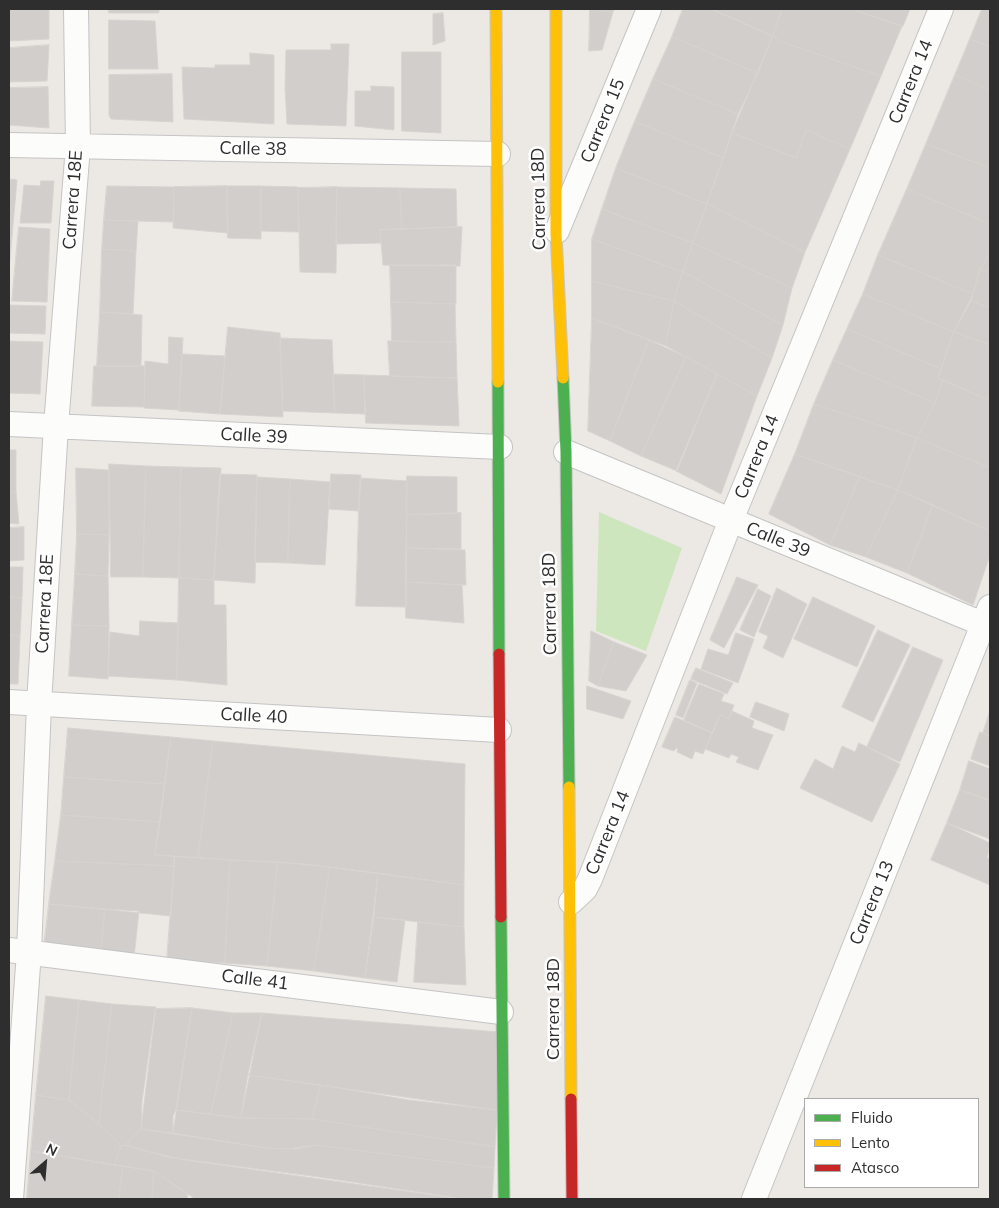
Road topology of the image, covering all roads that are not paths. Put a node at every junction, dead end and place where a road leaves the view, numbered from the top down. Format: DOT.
graph roads {
  1 [pos="76,9"];
  2 [pos="496,9"];
  3 [pos="556,9"];
  4 [pos="649,9"];
  5 [pos="941,9"];
  6 [pos="9,145"];
  7 [pos="78,146"];
  8 [pos="498,154"];
  9 [pos="556,233"];
  10 [pos="9,424"];
  11 [pos="56,426"];
  12 [pos="500,447"];
  13 [pos="566,452"];
  14 [pos="731,520"];
  15 [pos="988,620"];
  16 [pos="9,702"];
  17 [pos="39,704"];
  18 [pos="499,730"];
  19 [pos="571,902"];
  20 [pos="19,951"];
  21 [pos="501,1012"];
  22 [pos="11,1199"];
  23 [pos="504,1199"];
  24 [pos="572,1199"];
  25 [pos="754,1199"];
  1 -- 7 [label="street, Carrera 18E"];
  2 -- 8 [label="main road"];
  3 -- 9 [label="main road, Carrera 18D"];
  4 -- 9 [label="street, Carrera 15"];
  5 -- 14 [label="street, Carrera 14"];
  6 -- 7 [label="street, Calle 38"];
  7 -- 8 [label="street, Calle 38"];
  7 -- 11 [label="street, Carrera 18E"];
  8 -- 12 [label="main road"];
  9 -- 13 [label="main road, Carrera 18D"];
  10 -- 11 [label="street, Calle 39"];
  11 -- 12 [label="street, Calle 39"];
  11 -- 17 [label="street, Carrera 18E"];
  12 -- 18 [label="main road"];
  13 -- 14 [label="street, Calle 39"];
  13 -- 19 [label="main road, Carrera 18D"];
  14 -- 15 [label="street, Calle 39"];
  14 -- 19 [label="street, Carrera 14"];
  15 -- 25 [label="street, Carrera 13"];
  16 -- 17 [label="street, Calle 40"];
  17 -- 18 [label="street, Calle 40"];
  17 -- 20 [label="street, Carrera 18E"];
  18 -- 21 [label="main road"];
  19 -- 24 [label="main road, Carrera 18D"];
  20 -- 21 [label="street, Calle 41"];
  20 -- 22 [label="street, Carrera 18E"];
  21 -- 23 [label="main road"];
}
